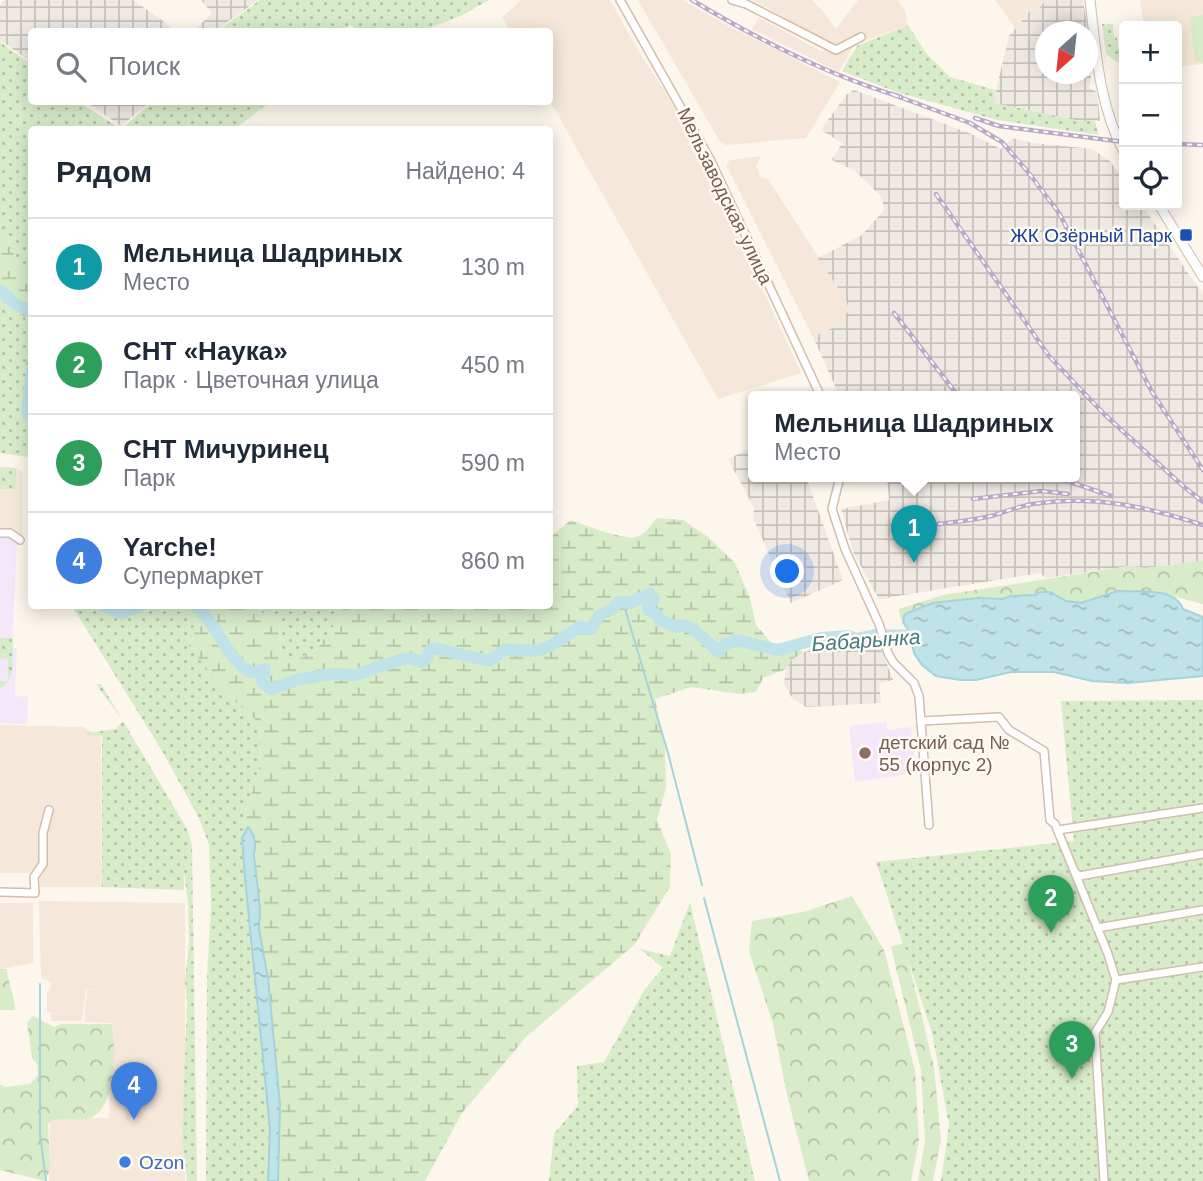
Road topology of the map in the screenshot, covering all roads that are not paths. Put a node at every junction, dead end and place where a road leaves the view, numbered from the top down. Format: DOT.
graph roads {
  1 [pos="620,0"];
  2 [pos="732,0"];
  3 [pos="1090,0"];
  4 [pos="861,37"];
  5 [pos="1122,147"];
  6 [pos="1162,210"];
  7 [pos="1203,276"];
  8 [pos="818,391"];
  9 [pos="839,482"];
  10 [pos="0,533"];
  11 [pos="20,540"];
  12 [pos="921,720"];
  13 [pos="1203,808"];
  14 [pos="48,810"];
  15 [pos="929,825"];
  16 [pos="1058,830"];
  17 [pos="1203,854"];
  18 [pos="1076,873"];
  19 [pos="0,892"];
  20 [pos="1203,910"];
  21 [pos="1097,928"];
  22 [pos="1203,967"];
  23 [pos="1116,980"];
  24 [pos="1104,1181"];
  1 -- 8 [label="street, Мельзаводская улица"];
  2 -- 4 [label="street"];
  3 -- 5 [label="street"];
  6 -- 7 [label="street"];
  9 -- 12 [label="street"];
  10 -- 11 [label="street"];
  12 -- 15 [label="street"];
  12 -- 16 [label="street"];
  13 -- 16 [label="street"];
  14 -- 19 [label="street"];
  16 -- 18 [label="street"];
  17 -- 18 [label="street"];
  18 -- 21 [label="street"];
  20 -- 21 [label="street"];
  21 -- 23 [label="street"];
  22 -- 23 [label="street"];
  23 -- 24 [label="street"];
}
